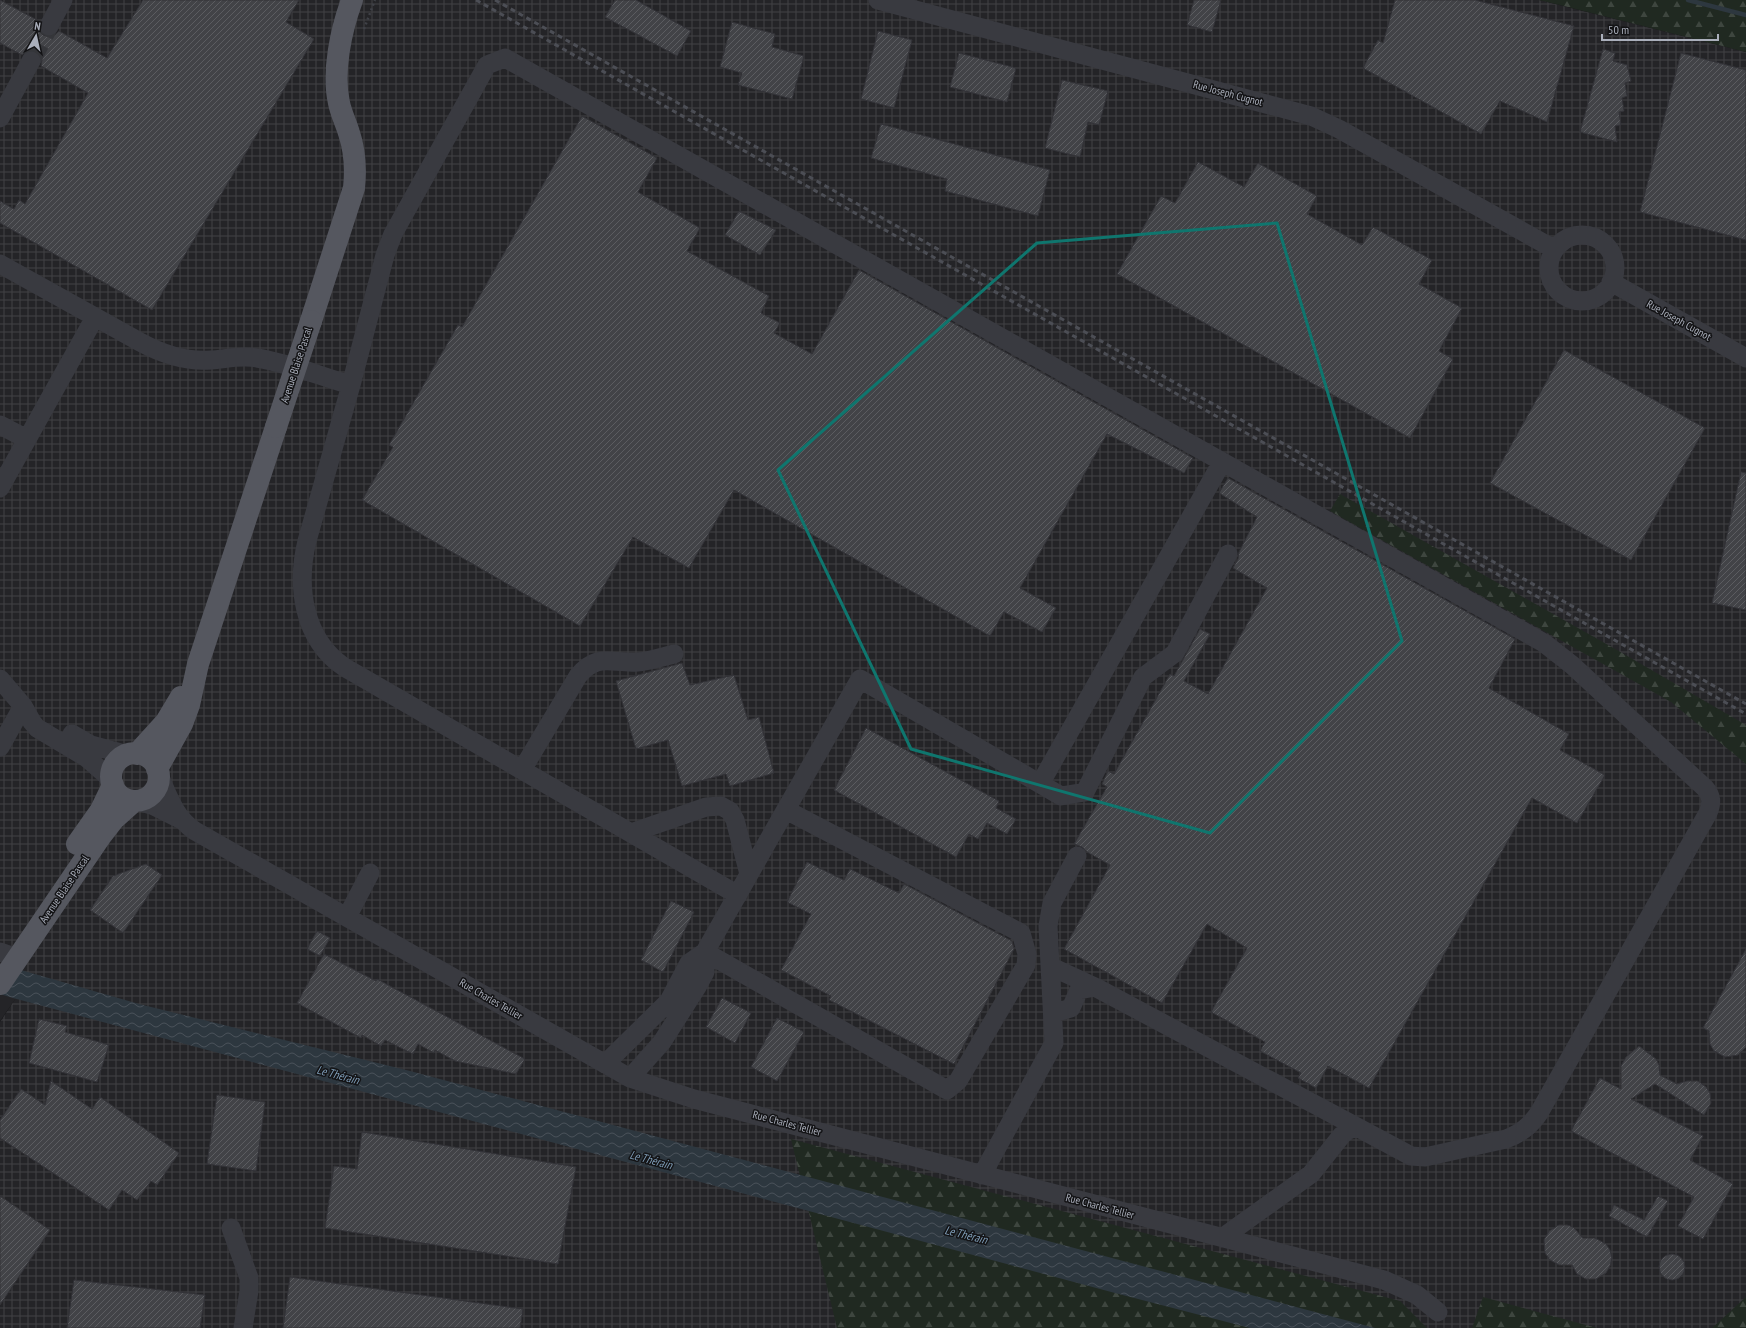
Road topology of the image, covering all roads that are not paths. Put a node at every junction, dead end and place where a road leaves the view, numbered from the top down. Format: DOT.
graph roads {
  1 [pos="63,0"];
  2 [pos="352,0"];
  3 [pos="368,0"];
  4 [pos="878,0"];
  5 [pos="49,26"];
  6 [pos="31,61"];
  7 [pos="338,62"];
  8 [pos="0,118"];
  9 [pos="1554,249"];
  10 [pos="0,264"];
  11 [pos="1611,282"];
  12 [pos="95,317"];
  13 [pos="1746,358"];
  14 [pos="351,385"];
  15 [pos="0,425"];
  16 [pos="27,439"];
  17 [pos="1222,462"];
  18 [pos="0,488"];
  19 [pos="1228,554"];
  20 [pos="674,654"];
  21 [pos="198,664"];
  22 [pos="0,679"];
  23 [pos="23,706"];
  24 [pos="0,747"];
  25 [pos="133,754"];
  26 [pos="522,770"];
  27 [pos="158,772"];
  28 [pos="112,783"];
  29 [pos="1040,784"];
  30 [pos="136,801"];
  31 [pos="786,810"];
  32 [pos="182,820"];
  33 [pos="631,833"];
  34 [pos="1077,856"];
  35 [pos="370,873"];
  36 [pos="749,874"];
  37 [pos="738,895"];
  38 [pos="346,916"];
  39 [pos="705,952"];
  40 [pos="7,956"];
  41 [pos="1052,967"];
  42 [pos="0,984"];
  43 [pos="1095,987"];
  44 [pos="1054,1013"];
  45 [pos="605,1064"];
  46 [pos="630,1078"];
  47 [pos="1358,1128"];
  48 [pos="982,1175"];
  49 [pos="231,1228"];
  50 [pos="1222,1238"];
  51 [pos="1438,1312"];
  52 [pos="243,1328"];
  1 -- 5 [label="street"];
  2 -- 7 [label="main road, Avenue Blaise Pascal"];
  3 -- 7 [label="main road, Avenue Blaise Pascal"];
  4 -- 9 [label="street, Rue Joseph Cugnot"];
  6 -- 8 [label="street"];
  7 -- 21 [label="main road, Avenue Blaise Pascal, bridge"];
  9 -- 11 [label="street"];
  9 -- 11 [label="street"];
  10 -- 12 [label="street"];
  11 -- 13 [label="street, Rue Joseph Cugnot"];
  12 -- 14 [label="street"];
  12 -- 16 [label="street"];
  14 -- 17 [label="street"];
  14 -- 26 [label="street"];
  15 -- 16 [label="street"];
  16 -- 18 [label="street"];
  17 -- 29 [label="street"];
  17 -- 47 [label="street"];
  19 -- 29 [label="street"];
  20 -- 26 [label="street"];
  21 -- 25 [label="main road, Avenue Blaise Pascal"];
  21 -- 27 [label="main road, Avenue Blaise Pascal"];
  22 -- 23 [label="street"];
  23 -- 24 [label="street"];
  23 -- 25 [label="street"];
  23 -- 28 [label="street"];
  25 -- 27 [label="main road"];
  25 -- 28 [label="main road, Avenue Blaise Pascal"];
  26 -- 33 [label="street"];
  27 -- 30 [label="main road, Avenue Blaise Pascal"];
  27 -- 32 [label="street, Rue Charles Tellier"];
  28 -- 30 [label="main road"];
  28 -- 40 [label="main road, Avenue Blaise Pascal"];
  29 -- 31 [label="street"];
  30 -- 32 [label="street, Rue Charles Tellier"];
  30 -- 40 [label="main road, Avenue Blaise Pascal"];
  31 -- 36 [label="street"];
  31 -- 39 [label="street"];
  32 -- 38 [label="street, Rue Charles Tellier"];
  33 -- 36 [label="street"];
  33 -- 37 [label="street"];
  34 -- 41 [label="street"];
  35 -- 38 [label="street"];
  36 -- 37 [label="street"];
  37 -- 39 [label="street"];
  38 -- 45 [label="street, Rue Charles Tellier"];
  39 -- 45 [label="street"];
  39 -- 46 [label="street"];
  40 -- 42 [label="main road, Avenue Blaise Pascal"];
  41 -- 43 [label="street"];
  41 -- 44 [label="street"];
  43 -- 44 [label="street"];
  43 -- 47 [label="street"];
  44 -- 48 [label="street"];
  45 -- 46 [label="street, Rue Charles Tellier"];
  46 -- 48 [label="street, Rue Charles Tellier"];
  47 -- 50 [label="street"];
  48 -- 50 [label="street, Rue Charles Tellier"];
  49 -- 52 [label="street"];
  50 -- 51 [label="street, Rue Charles Tellier"];
}
